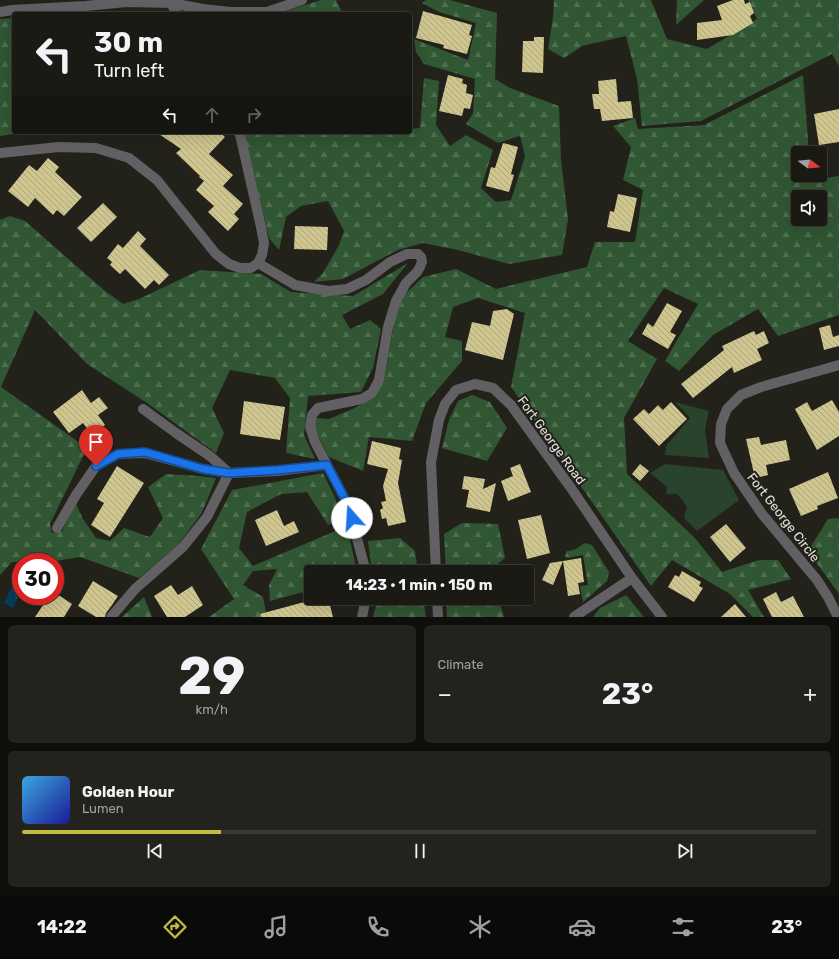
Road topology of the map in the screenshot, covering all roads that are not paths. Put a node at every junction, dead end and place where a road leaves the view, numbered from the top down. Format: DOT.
graph roads {
  1 [pos="302,0"];
  2 [pos="170,3"];
  3 [pos="0,12"];
  4 [pos="176,12"];
  5 [pos="239,134"];
  6 [pos="0,153"];
  7 [pos="258,263"];
  8 [pos="839,365"];
  9 [pos="143,409"];
  10 [pos="327,465"];
  11 [pos="229,473"];
  12 [pos="57,528"];
  13 [pos="364,565"];
  14 [pos="436,565"];
  15 [pos="632,578"];
  16 [pos="365,605"];
  17 [pos="437,605"];
  18 [pos="111,617"];
  19 [pos="362,617"];
  20 [pos="438,617"];
  21 [pos="574,617"];
  22 [pos="662,617"];
  23 [pos="838,617"];
  1 -- 2 [label="street"];
  2 -- 3 [label="street"];
  2 -- 4 [label="street"];
  5 -- 7 [label="street"];
  6 -- 7 [label="street"];
  7 -- 10 [label="street"];
  8 -- 23 [label="street, Fort George Circle"];
  9 -- 11 [label="street"];
  10 -- 11 [label="street"];
  10 -- 13 [label="street"];
  11 -- 12 [label="street"];
  11 -- 18 [label="street"];
  14 -- 15 [label="street, Fort George Road"];
  15 -- 21 [label="street"];
  15 -- 22 [label="street, Fort George Road"];
  16 -- 19 [label="street"];
  17 -- 20 [label="street"];
}
